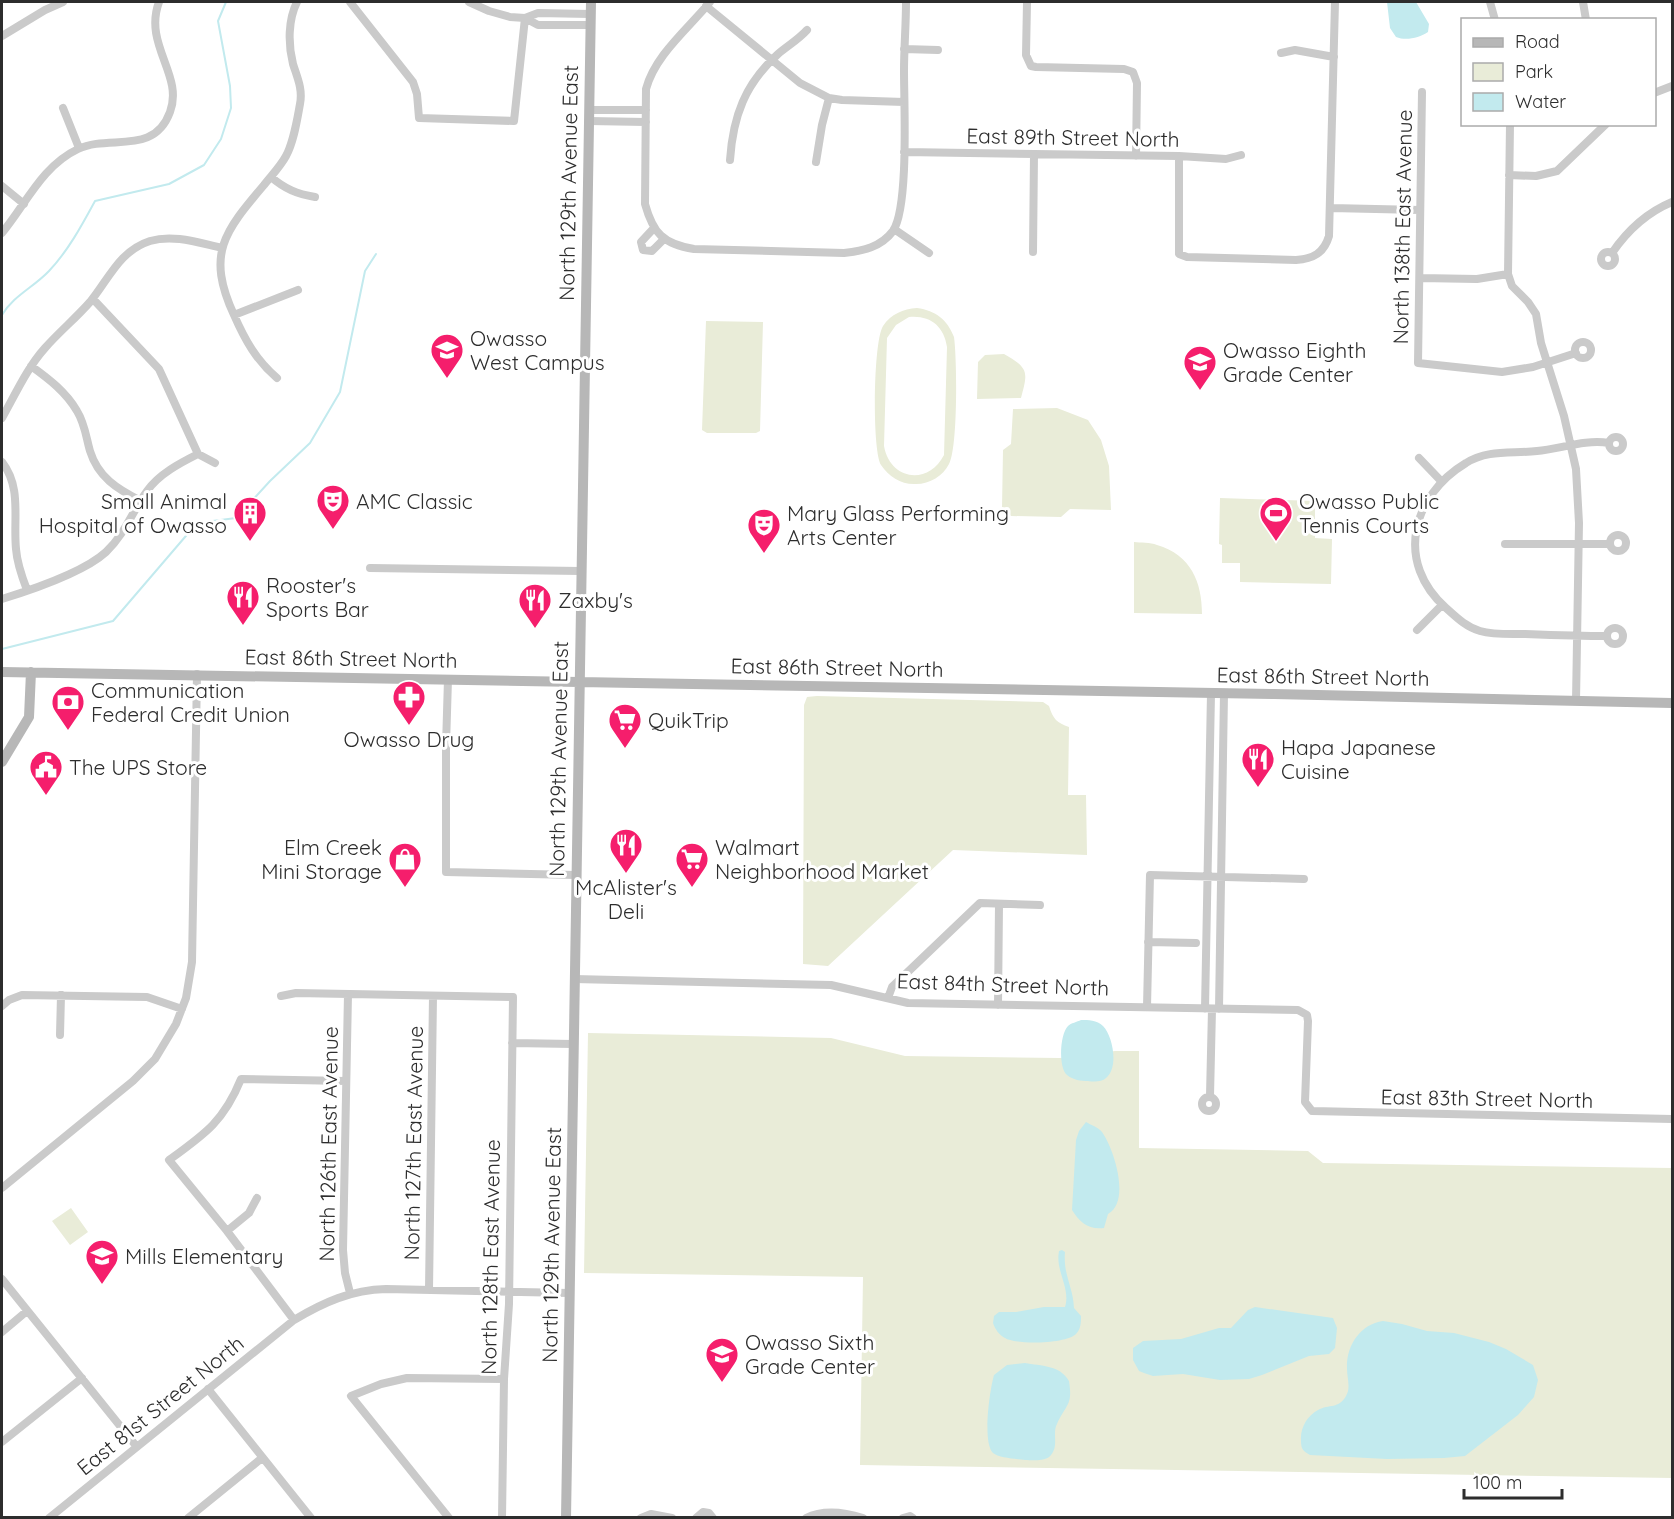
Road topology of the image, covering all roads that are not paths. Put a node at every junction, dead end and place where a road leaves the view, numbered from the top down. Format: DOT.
graph roads {
  1 [pos="63,2"];
  2 [pos="159,2"];
  3 [pos="297,2"];
  4 [pos="350,2"];
  5 [pos="469,2"];
  6 [pos="591,2"];
  7 [pos="906,2"];
  8 [pos="1027,2"];
  9 [pos="1335,2"];
  10 [pos="1490,2"];
  11 [pos="1582,2"];
  12 [pos="708,4"];
  13 [pos="525,18"];
  14 [pos="1494,18"];
  15 [pos="1586,18"];
  16 [pos="590,20"];
  17 [pos="807,30"];
  18 [pos="2,36"];
  19 [pos="904,49"];
  20 [pos="938,50"];
  21 [pos="1281,53"];
  22 [pos="1334,57"];
  23 [pos="772,61"];
  24 [pos="1672,86"];
  25 [pos="1422,92"];
  26 [pos="1656,92"];
  27 [pos="829,98"];
  28 [pos="904,102"];
  29 [pos="63,108"];
  30 [pos="646,110"];
  31 [pos="589,115"];
  32 [pos="646,122"];
  33 [pos="1510,126"];
  34 [pos="1604,126"];
  35 [pos="79,148"];
  36 [pos="904,152"];
  37 [pos="1034,153"];
  38 [pos="1241,155"];
  39 [pos="1136,156"];
  40 [pos="1179,156"];
  41 [pos="730,160"];
  42 [pos="816,162"];
  43 [pos="1509,175"];
  44 [pos="271,177"];
  45 [pos="2,186"];
  46 [pos="315,197"];
  47 [pos="1672,201"];
  48 [pos="24,204"];
  49 [pos="1331,208"];
  50 [pos="1420,210"];
  51 [pos="894,230"];
  52 [pos="2,233"];
  53 [pos="222,248"];
  54 [pos="1033,252"];
  55 [pos="929,253"];
  56 [pos="1612,253"];
  57 [pos="1508,274"];
  58 [pos="1420,278"];
  59 [pos="298,290"];
  60 [pos="93,299"];
  61 [pos="234,315"];
  62 [pos="1576,353"];
  63 [pos="1547,362"];
  64 [pos="31,366"];
  65 [pos="277,378"];
  66 [pos="2,418"];
  67 [pos="1609,443"];
  68 [pos="1571,445"];
  69 [pos="198,454"];
  70 [pos="1419,458"];
  71 [pos="2,462"];
  72 [pos="215,463"];
  73 [pos="1442,483"];
  74 [pos="141,501"];
  75 [pos="1505,544"];
  76 [pos="1610,544"];
  77 [pos="1579,545"];
  78 [pos="370,568"];
  79 [pos="581,571"];
  80 [pos="27,590"];
  81 [pos="2,599"];
  82 [pos="1442,605"];
  83 [pos="1417,630"];
  84 [pos="1577,635"];
  85 [pos="1607,636"];
  86 [pos="2,672"];
  87 [pos="31,672"];
  88 [pos="196,674"];
  89 [pos="448,678"];
  90 [pos="579,682"];
  91 [pos="1210,693"];
  92 [pos="1224,693"];
  93 [pos="1576,701"];
  94 [pos="1672,703"];
  95 [pos="2,762"];
  96 [pos="576,875"];
  97 [pos="1208,877"];
  98 [pos="1221,877"];
  99 [pos="1304,879"];
  100 [pos="999,904"];
  101 [pos="1040,905"];
  102 [pos="1148,942"];
  103 [pos="1196,943"];
  104 [pos="574,979"];
  105 [pos="348,994"];
  106 [pos="61,995"];
  107 [pos="281,996"];
  108 [pos="433,996"];
  109 [pos="888,998"];
  110 [pos="998,1005"];
  111 [pos="2,1006"];
  112 [pos="1147,1007"];
  113 [pos="182,1009"];
  114 [pos="1212,1009"];
  115 [pos="60,1035"];
  116 [pos="512,1043"];
  117 [pos="573,1044"];
  118 [pos="346,1081"];
  119 [pos="1210,1096"];
  120 [pos="1305,1102"];
  121 [pos="1672,1119"];
  122 [pos="2,1188"];
  123 [pos="257,1198"];
  124 [pos="227,1231"];
  125 [pos="2,1279"];
  126 [pos="429,1290"];
  127 [pos="508,1292"];
  128 [pos="350,1293"];
  129 [pos="569,1293"];
  130 [pos="27,1311"];
  131 [pos="294,1320"];
  132 [pos="2,1332"];
  133 [pos="82,1378"];
  134 [pos="504,1379"];
  135 [pos="208,1389"];
  136 [pos="2,1442"];
  137 [pos="137,1447"];
  138 [pos="262,1458"];
  139 [pos="49,1518"];
  140 [pos="188,1518"];
  141 [pos="311,1518"];
  142 [pos="448,1518"];
  143 [pos="502,1518"];
  144 [pos="566,1518"];
  145 [pos="641,1518"];
  146 [pos="672,1518"];
  147 [pos="696,1518"];
  148 [pos="713,1518"];
  149 [pos="806,1518"];
  150 [pos="863,1518"];
  151 [pos="903,1518"];
  152 [pos="913,1518"];
  1 -- 18 [label="street"];
  2 -- 35 [label="street"];
  3 -- 44 [label="street"];
  4 -- 13 [label="street"];
  5 -- 13 [label="street"];
  6 -- 16 [label="main road, North 129th Avenue East"];
  7 -- 19 [label="street"];
  8 -- 39 [label="street"];
  9 -- 22 [label="street"];
  10 -- 14 [label="street"];
  11 -- 15 [label="street"];
  12 -- 23 [label="street"];
  12 -- 30 [label="street"];
  13 -- 16 [label="street"];
  16 -- 31 [label="main road, North 129th Avenue East"];
  17 -- 23 [label="street"];
  19 -- 20 [label="street"];
  19 -- 28 [label="street"];
  21 -- 22 [label="street"];
  22 -- 49 [label="street"];
  23 -- 27 [label="street"];
  23 -- 41 [label="street"];
  24 -- 26 [label="street"];
  25 -- 50 [label="street, North 138th East Avenue"];
  27 -- 28 [label="street"];
  27 -- 42 [label="street"];
  28 -- 36 [label="street"];
  29 -- 35 [label="street"];
  30 -- 31 [label="street"];
  30 -- 32 [label="street"];
  31 -- 32 [label="street"];
  31 -- 79 [label="main road, North 129th Avenue East"];
  32 -- 51 [label="street"];
  33 -- 43 [label="street"];
  34 -- 43 [label="street"];
  35 -- 48 [label="street"];
  36 -- 37 [label="street, East 89th Street North"];
  36 -- 51 [label="street"];
  37 -- 39 [label="street, East 89th Street North"];
  37 -- 54 [label="street"];
  38 -- 40 [label="street, East 89th Street North"];
  39 -- 40 [label="street, East 89th Street North"];
  40 -- 49 [label="street"];
  43 -- 57 [label="street"];
  44 -- 46 [label="street"];
  44 -- 53 [label="street"];
  45 -- 48 [label="street"];
  47 -- 56 [label="street"];
  48 -- 52 [label="street"];
  49 -- 50 [label="street"];
  50 -- 58 [label="street, North 138th East Avenue"];
  51 -- 55 [label="street"];
  53 -- 60 [label="street"];
  53 -- 61 [label="street"];
  57 -- 58 [label="street"];
  57 -- 63 [label="street"];
  58 -- 63 [label="street, North 138th East Avenue"];
  59 -- 61 [label="street"];
  60 -- 64 [label="street"];
  60 -- 69 [label="street"];
  61 -- 65 [label="street"];
  62 -- 63 [label="street"];
  63 -- 68 [label="street"];
  64 -- 66 [label="street"];
  64 -- 74 [label="street"];
  67 -- 68 [label="street"];
  68 -- 73 [label="street"];
  68 -- 77 [label="street"];
  69 -- 72 [label="street"];
  69 -- 74 [label="street"];
  70 -- 73 [label="street"];
  71 -- 80 [label="street"];
  73 -- 82 [label="street"];
  74 -- 80 [label="street"];
  75 -- 77 [label="street"];
  76 -- 77 [label="street"];
  77 -- 84 [label="street"];
  78 -- 79 [label="street"];
  79 -- 90 [label="main road, North 129th Avenue East"];
  80 -- 81 [label="street"];
  82 -- 83 [label="street"];
  82 -- 84 [label="street"];
  84 -- 85 [label="street"];
  84 -- 93 [label="street"];
  86 -- 87 [label="main road, East 86th Street North"];
  87 -- 88 [label="main road, East 86th Street North"];
  87 -- 95 [label="main road"];
  88 -- 89 [label="main road, East 86th Street North"];
  88 -- 113 [label="street"];
  89 -- 90 [label="main road, East 86th Street North"];
  89 -- 96 [label="street"];
  90 -- 91 [label="main road, East 86th Street North"];
  90 -- 96 [label="main road, North 129th Avenue East"];
  91 -- 92 [label="main road, East 86th Street North"];
  91 -- 97 [label="street"];
  92 -- 93 [label="main road, East 86th Street North"];
  92 -- 98 [label="street"];
  93 -- 94 [label="main road, East 86th Street North"];
  96 -- 104 [label="main road, North 129th Avenue East"];
  97 -- 98 [label="street"];
  97 -- 102 [label="street"];
  97 -- 114 [label="street"];
  98 -- 99 [label="street"];
  98 -- 114 [label="street"];
  100 -- 101 [label="street"];
  100 -- 109 [label="street"];
  100 -- 110 [label="street"];
  102 -- 103 [label="street"];
  102 -- 112 [label="street"];
  104 -- 109 [label="street, East 84th Street North"];
  104 -- 117 [label="main road, North 129th Avenue East"];
  105 -- 107 [label="street"];
  105 -- 108 [label="street"];
  105 -- 118 [label="street, North 126th East Avenue"];
  106 -- 111 [label="street"];
  106 -- 113 [label="street"];
  106 -- 115 [label="street"];
  108 -- 116 [label="street, North 128th East Avenue"];
  108 -- 126 [label="street, North 127th East Avenue"];
  109 -- 110 [label="street, East 84th Street North"];
  110 -- 112 [label="street, East 84th Street North"];
  112 -- 114 [label="street, East 84th Street North"];
  113 -- 122 [label="street"];
  114 -- 119 [label="street"];
  114 -- 120 [label="street, East 84th Street North"];
  116 -- 117 [label="street"];
  116 -- 127 [label="street, North 128th East Avenue"];
  117 -- 129 [label="main road, North 129th Avenue East"];
  118 -- 124 [label="street"];
  118 -- 128 [label="street, North 126th East Avenue"];
  120 -- 121 [label="street, East 83th Street North"];
  123 -- 124 [label="street"];
  124 -- 131 [label="street"];
  125 -- 130 [label="street"];
  126 -- 127 [label="street, East 81st Street North"];
  126 -- 128 [label="street, East 81st Street North"];
  127 -- 129 [label="street, East 81st Street North"];
  127 -- 134 [label="street, North 128th East Avenue"];
  128 -- 131 [label="street, East 81st Street North"];
  129 -- 144 [label="main road, North 129th Avenue East"];
  130 -- 132 [label="street"];
  130 -- 133 [label="street"];
  131 -- 135 [label="street, East 81st Street North"];
  133 -- 136 [label="street"];
  133 -- 137 [label="street"];
  134 -- 142 [label="street"];
  134 -- 143 [label="street, North 128th East Avenue"];
  135 -- 137 [label="street, East 81st Street North"];
  135 -- 138 [label="street"];
  137 -- 139 [label="street, East 81st Street North"];
  138 -- 140 [label="street"];
  138 -- 141 [label="street"];
  145 -- 146 [label="street"];
  147 -- 148 [label="street"];
  149 -- 150 [label="street"];
  151 -- 152 [label="street"];
}
